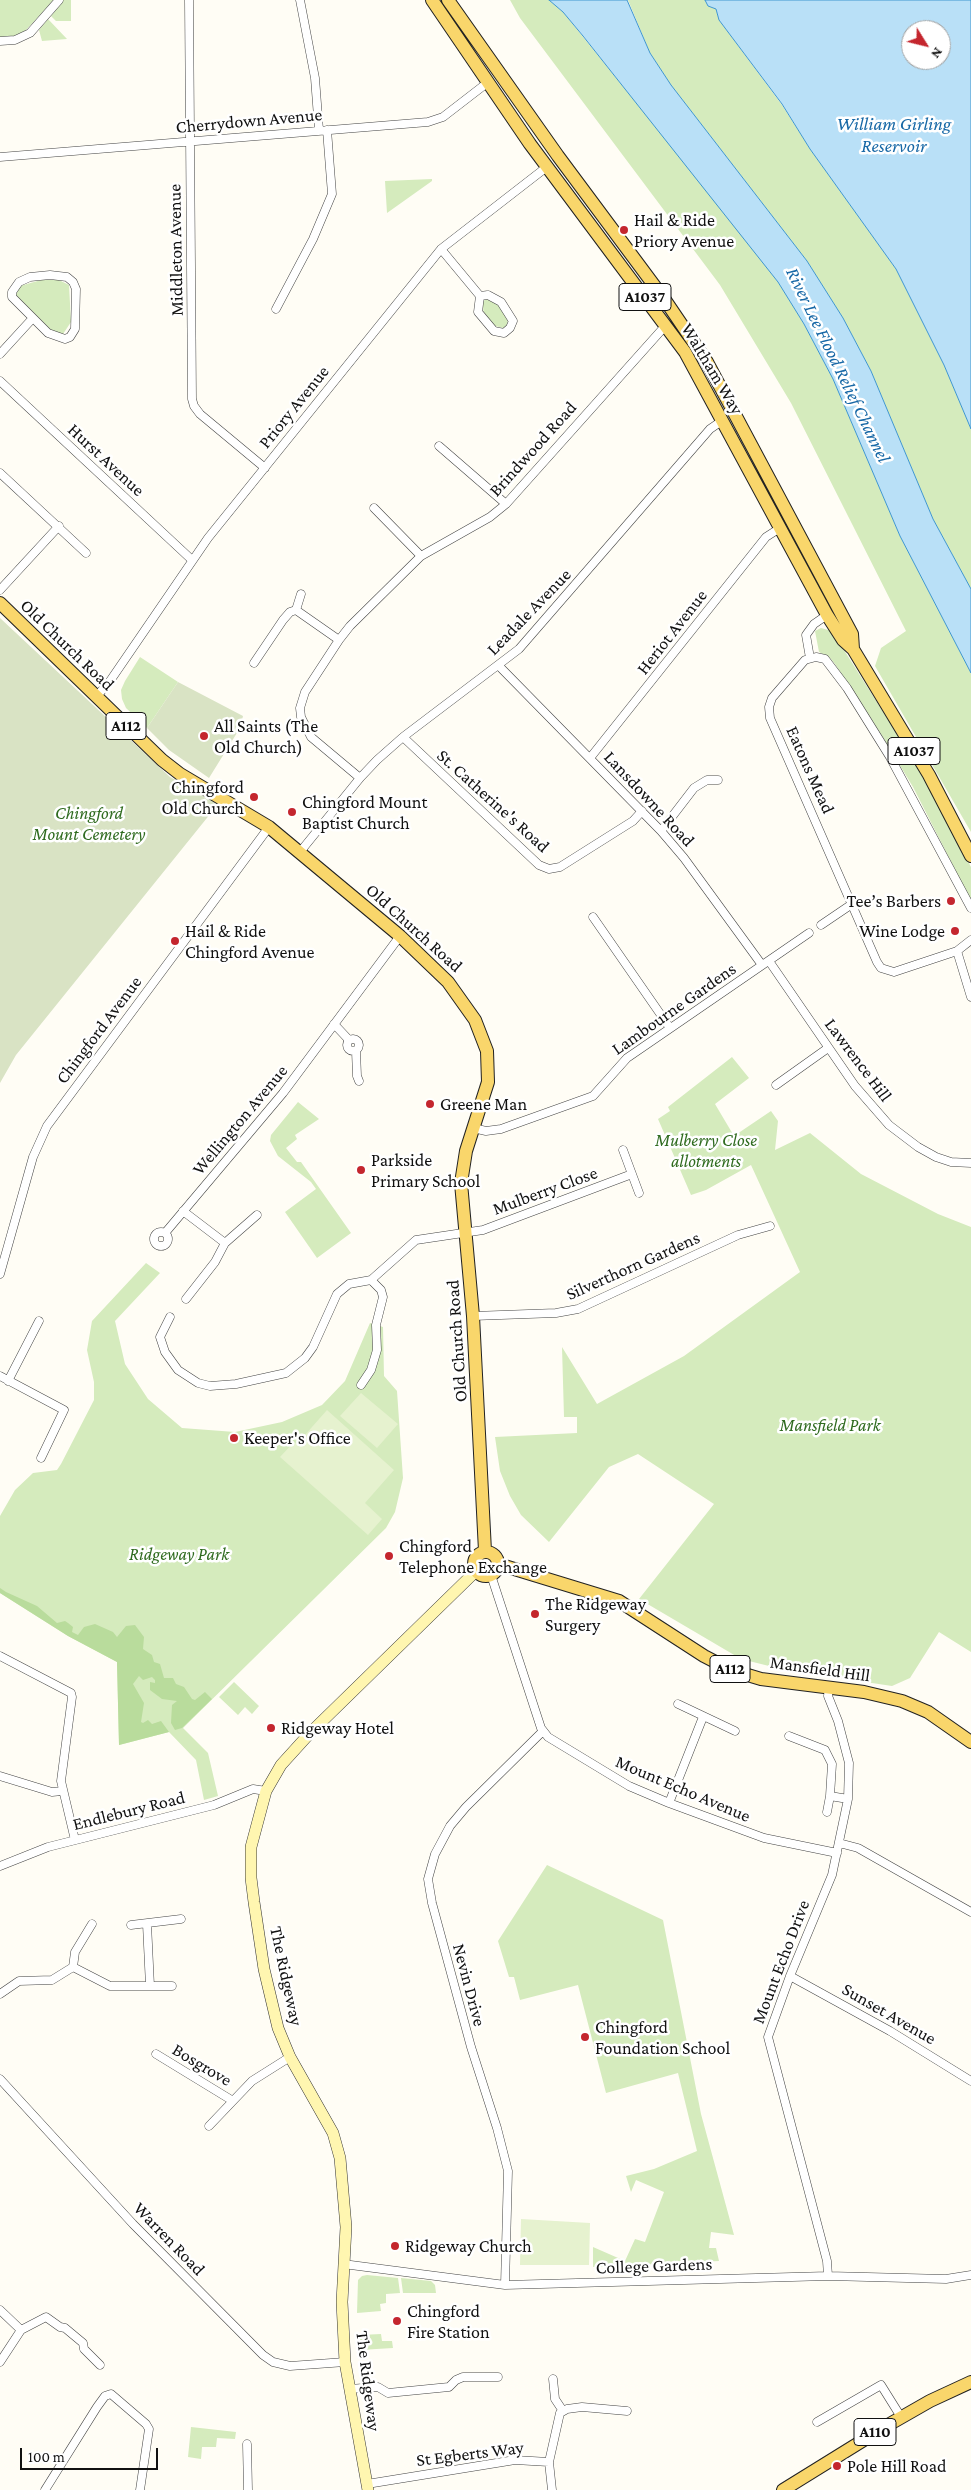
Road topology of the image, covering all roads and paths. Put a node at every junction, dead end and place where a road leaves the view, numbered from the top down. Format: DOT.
graph roads {
  1 [pos="59,0"];
  2 [pos="189,0"];
  3 [pos="300,0"];
  4 [pos="432,0"];
  5 [pos="448,0"];
  6 [pos="0,41"];
  7 [pos="485,54"];
  8 [pos="474,63"];
  9 [pos="487,83"];
  10 [pos="518,100"];
  11 [pos="506,109"];
  12 [pos="323,130"];
  13 [pos="542,134"];
  14 [pos="190,142"];
  15 [pos="530,144"];
  16 [pos="0,157"];
  17 [pos="548,166"];
  18 [pos="577,182"];
  19 [pos="566,190"];
  20 [pos="441,249"];
  21 [pos="636,259"];
  22 [pos="624,269"];
  23 [pos="480,296"];
  24 [pos="276,309"];
  25 [pos="32,319"];
  26 [pos="666,325"];
  27 [pos="0,354"];
  28 [pos="704,371"];
  29 [pos="0,381"];
  30 [pos="723,420"];
  31 [pos="439,446"];
  32 [pos="265,468"];
  33 [pos="758,472"];
  34 [pos="0,473"];
  35 [pos="506,504"];
  36 [pos="374,508"];
  37 [pos="59,526"];
  38 [pos="780,528"];
  39 [pos="86,554"];
  40 [pos="421,556"];
  41 [pos="192,560"];
  42 [pos="0,590"];
  43 [pos="301,594"];
  44 [pos="1,608"];
  45 [pos="296,610"];
  46 [pos="833,612"];
  47 [pos="339,640"];
  48 [pos="810,658"];
  49 [pos="254,663"];
  50 [pos="499,666"];
  51 [pos="96,697"];
  52 [pos="403,737"];
  53 [pos="590,758"];
  54 [pos="360,778"];
  55 [pos="718,780"];
  56 [pos="642,811"];
  57 [pos="269,827"];
  58 [pos="662,831"];
  59 [pos="300,852"];
  60 [pos="971,856"];
  61 [pos="852,904"];
  62 [pos="971,908"];
  63 [pos="593,917"];
  64 [pos="821,925"];
  65 [pos="809,933"];
  66 [pos="400,936"];
  67 [pos="971,940"];
  68 [pos="957,952"];
  69 [pos="766,963"];
  70 [pos="971,997"];
  71 [pos="334,1024"];
  72 [pos="670,1028"];
  73 [pos="828,1048"];
  74 [pos="359,1081"];
  75 [pos="776,1085"];
  76 [pos="473,1128"];
  77 [pos="624,1150"];
  78 [pos="971,1163"];
  79 [pos="632,1174"];
  80 [pos="639,1193"];
  81 [pos="184,1211"];
  82 [pos="257,1215"];
  83 [pos="770,1226"];
  84 [pos="165,1233"];
  85 [pos="467,1233"];
  86 [pos="225,1243"];
  87 [pos="0,1274"];
  88 [pos="371,1280"];
  89 [pos="186,1299"];
  90 [pos="473,1316"];
  91 [pos="170,1317"];
  92 [pos="39,1321"];
  93 [pos="0,1376"];
  94 [pos="8,1380"];
  95 [pos="361,1385"];
  96 [pos="40,1458"];
  97 [pos="485,1551"];
  98 [pos="495,1570"];
  99 [pos="476,1571"];
  100 [pos="0,1656"];
  101 [pos="829,1687"];
  102 [pos="678,1704"];
  103 [pos="703,1716"];
  104 [pos="735,1731"];
  105 [pos="543,1732"];
  106 [pos="789,1736"];
  107 [pos="971,1742"];
  108 [pos="0,1776"];
  109 [pos="62,1791"];
  110 [pos="266,1791"];
  111 [pos="830,1796"];
  112 [pos="848,1799"];
  113 [pos="669,1803"];
  114 [pos="827,1812"];
  115 [pos="75,1840"];
  116 [pos="839,1843"];
  117 [pos="837,1853"];
  118 [pos="0,1866"];
  119 [pos="971,1912"];
  120 [pos="181,1919"];
  121 [pos="92,1924"];
  122 [pos="147,1924"];
  123 [pos="131,1925"];
  124 [pos="73,1967"];
  125 [pos="790,1976"];
  126 [pos="150,1986"];
  127 [pos="172,1986"];
  128 [pos="0,1994"];
  129 [pos="156,2054"];
  130 [pos="290,2057"];
  131 [pos="0,2080"];
  132 [pos="971,2081"];
  133 [pos="233,2101"];
  134 [pos="209,2126"];
  135 [pos="343,2264"];
  136 [pos="828,2276"];
  137 [pos="970,2278"];
  138 [pos="505,2285"];
  139 [pos="0,2310"];
  140 [pos="21,2330"];
  141 [pos="0,2362"];
  142 [pos="345,2362"];
  143 [pos="100,2365"];
  144 [pos="498,2377"];
  145 [pos="553,2379"];
  146 [pos="971,2382"];
  147 [pos="349,2389"];
  148 [pos="563,2411"];
  149 [pos="627,2411"];
  150 [pos="901,2417"];
  151 [pos="817,2422"];
  152 [pos="247,2444"];
  153 [pos="548,2462"];
  154 [pos="386,2486"];
  155 [pos="367,2487"];
  156 [pos="45,2490"];
  157 [pos="140,2490"];
  158 [pos="248,2490"];
  159 [pos="552,2490"];
  160 [pos="783,2490"];
  1 -- 6 [label="street"];
  2 -- 14 [label="street, Middleton Avenue"];
  3 -- 12 [label="street"];
  4 -- 8 [label="main road, Waltham Way / A1037"];
  5 -- 7 [label="main road, Waltham Way / A1037"];
  7 -- 8 [label="main road"];
  7 -- 10 [label="main road, Waltham Way / A1037"];
  8 -- 9 [label="main road, Waltham Way / A1037"];
  9 -- 11 [label="main road, Waltham Way / A1037"];
  9 -- 12 [label="street, Cherrydown Avenue"];
  10 -- 11 [label="main road"];
  10 -- 13 [label="main road, Waltham Way / A1037"];
  11 -- 15 [label="main road, Waltham Way / A1037"];
  12 -- 14 [label="street, Cherrydown Avenue"];
  12 -- 24 [label="street"];
  13 -- 15 [label="main road"];
  13 -- 18 [label="main road, Waltham Way / A1037"];
  14 -- 16 [label="street, Cherrydown Avenue"];
  14 -- 32 [label="street, Middleton Avenue"];
  15 -- 17 [label="main road, Waltham Way / A1037"];
  17 -- 19 [label="main road, Waltham Way / A1037"];
  17 -- 20 [label="street, Priory Avenue"];
  18 -- 19 [label="main road"];
  18 -- 21 [label="main road, Waltham Way / A1037"];
  19 -- 22 [label="main road, Waltham Way / A1037"];
  20 -- 23 [label="street"];
  20 -- 32 [label="street, Priory Avenue"];
  21 -- 22 [label="main road, A1037"];
  21 -- 28 [label="main road, Waltham Way / A1037"];
  22 -- 26 [label="main road, Waltham Way / A1037"];
  23 -- 23 [label="street"];
  25 -- 25 [label="street"];
  25 -- 27 [label="street"];
  26 -- 28 [label="main road, Waltham Way / A1037"];
  26 -- 35 [label="street, Brindwood Road"];
  28 -- 30 [label="main road, Waltham Way / A1037"];
  28 -- 33 [label="main road, Waltham Way / A1037"];
  29 -- 41 [label="street, Hurst Avenue"];
  30 -- 33 [label="main road, Waltham Way / A1037"];
  30 -- 50 [label="street, Leadale Avenue"];
  31 -- 35 [label="street"];
  32 -- 41 [label="street, Priory Avenue"];
  33 -- 38 [label="main road, Waltham Way / A1037"];
  33 -- 46 [label="main road, Waltham Way / A1037"];
  34 -- 37 [label="street"];
  35 -- 40 [label="street, Brindwood Road"];
  36 -- 40 [label="street"];
  37 -- 39 [label="street"];
  37 -- 42 [label="street"];
  38 -- 46 [label="main road, Waltham Way / A1037"];
  38 -- 53 [label="street, Heriot Avenue"];
  40 -- 47 [label="street, Brindwood Road"];
  41 -- 51 [label="street, Priory Avenue"];
  43 -- 45 [label="street"];
  44 -- 51 [label="main road, Old Church Road / A112"];
  45 -- 47 [label="street"];
  45 -- 49 [label="street"];
  46 -- 48 [label="street"];
  46 -- 60 [label="main road, Waltham Way / A1037"];
  47 -- 54 [label="street, Brindwood Road"];
  48 -- 61 [label="street, Eatons Mead"];
  48 -- 62 [label="street"];
  50 -- 52 [label="street, Leadale Avenue"];
  50 -- 53 [label="street, Lansdowne Road"];
  51 -- 57 [label="main road, Old Church Road / A112"];
  52 -- 54 [label="street, Leadale Avenue"];
  52 -- 56 [label="street, St. Catherine's Road"];
  53 -- 56 [label="street, Lansdowne Road"];
  54 -- 59 [label="street, Leadale Avenue"];
  55 -- 58 [label="street"];
  56 -- 58 [label="street, Lansdowne Road"];
  57 -- 59 [label="main road, Old Church Road / A112"];
  57 -- 87 [label="street, Chingford Avenue"];
  58 -- 69 [label="street, Lansdowne Road"];
  59 -- 66 [label="main road, Old Church Road / A112"];
  61 -- 64 [label="street"];
  61 -- 68 [label="street, Eatons Mead"];
  63 -- 72 [label="street"];
  65 -- 69 [label="street, Lambourne Gardens"];
  66 -- 71 [label="street, Wellington Avenue"];
  66 -- 76 [label="main road, Old Church Road / A112"];
  67 -- 68 [label="street, Eatons Mead"];
  68 -- 70 [label="street"];
  69 -- 72 [label="street, Lambourne Gardens"];
  69 -- 73 [label="street, Lawrence Hill"];
  71 -- 74 [label="street"];
  71 -- 81 [label="street, Wellington Avenue"];
  72 -- 76 [label="street, Lambourne Gardens"];
  73 -- 75 [label="street"];
  73 -- 78 [label="street, Lawrence Hill"];
  76 -- 85 [label="main road, Old Church Road / A112"];
  77 -- 79 [label="street"];
  79 -- 80 [label="street"];
  79 -- 85 [label="street, Mulberry Close"];
  81 -- 84 [label="street, Wellington Avenue"];
  81 -- 86 [label="street"];
  82 -- 86 [label="street"];
  83 -- 90 [label="street, Silverthorn Gardens"];
  85 -- 88 [label="street, Mulberry Close"];
  85 -- 90 [label="main road, Old Church Road / A112"];
  86 -- 89 [label="street"];
  88 -- 91 [label="street"];
  88 -- 95 [label="street"];
  90 -- 97 [label="main road, Old Church Road / A112"];
  92 -- 94 [label="street"];
  93 -- 94 [label="street"];
  94 -- 96 [label="street"];
  97 -- 98 [label="main road, A112"];
  97 -- 99 [label="main road, Old Church Road / A112"];
  98 -- 99 [label="main road, A112"];
  98 -- 101 [label="main road, Mansfield Hill / A112"];
  98 -- 105 [label="street"];
  99 -- 110 [label="main road, The Ridgeway"];
  100 -- 109 [label="street"];
  101 -- 107 [label="main road, Mansfield Hill / A112"];
  101 -- 112 [label="street, Mount Echo Drive"];
  102 -- 103 [label="street"];
  103 -- 104 [label="street"];
  103 -- 113 [label="street"];
  105 -- 113 [label="street, Mount Echo Avenue"];
  105 -- 138 [label="street, Nevin Drive"];
  106 -- 111 [label="street"];
  108 -- 109 [label="street"];
  109 -- 115 [label="street"];
  110 -- 115 [label="street, Endlebury Road"];
  110 -- 130 [label="main road, The Ridgeway"];
  111 -- 112 [label="street"];
  111 -- 114 [label="street"];
  112 -- 116 [label="street, Mount Echo Drive"];
  113 -- 117 [label="street, Mount Echo Avenue"];
  115 -- 118 [label="street, Endlebury Road"];
  116 -- 117 [label="street, Mount Echo Drive"];
  116 -- 119 [label="street"];
  117 -- 125 [label="street, Mount Echo Drive"];
  120 -- 122 [label="street"];
  121 -- 124 [label="street"];
  122 -- 123 [label="street"];
  122 -- 126 [label="street"];
  124 -- 126 [label="street"];
  124 -- 128 [label="street"];
  125 -- 132 [label="street, Sunset Avenue"];
  125 -- 136 [label="street, Mount Echo Drive"];
  126 -- 127 [label="street"];
  129 -- 133 [label="street, Bosgrove"];
  130 -- 133 [label="street, Bosgrove"];
  130 -- 135 [label="main road, The Ridgeway"];
  131 -- 142 [label="street, Warren Road"];
  133 -- 134 [label="street, Bosgrove"];
  135 -- 138 [label="street, College Gardens"];
  135 -- 142 [label="main road, The Ridgeway"];
  136 -- 137 [label="street, College Gardens"];
  136 -- 138 [label="street, College Gardens"];
  139 -- 140 [label="street"];
  140 -- 141 [label="street"];
  140 -- 143 [label="street"];
  142 -- 147 [label="main road, The Ridgeway"];
  144 -- 147 [label="street"];
  145 -- 148 [label="street"];
  146 -- 150 [label="main road, A110"];
  147 -- 155 [label="main road, The Ridgeway"];
  148 -- 149 [label="street"];
  148 -- 153 [label="street"];
  150 -- 151 [label="street"];
  150 -- 160 [label="main road, A110"];
  152 -- 158 [label="street"];
  153 -- 154 [label="street, St Egberts Way"];
  153 -- 159 [label="street, St Egberts Way"];
  154 -- 155 [label="street, St Egberts Way"];
  156 -- 157 [label="street"];
}
